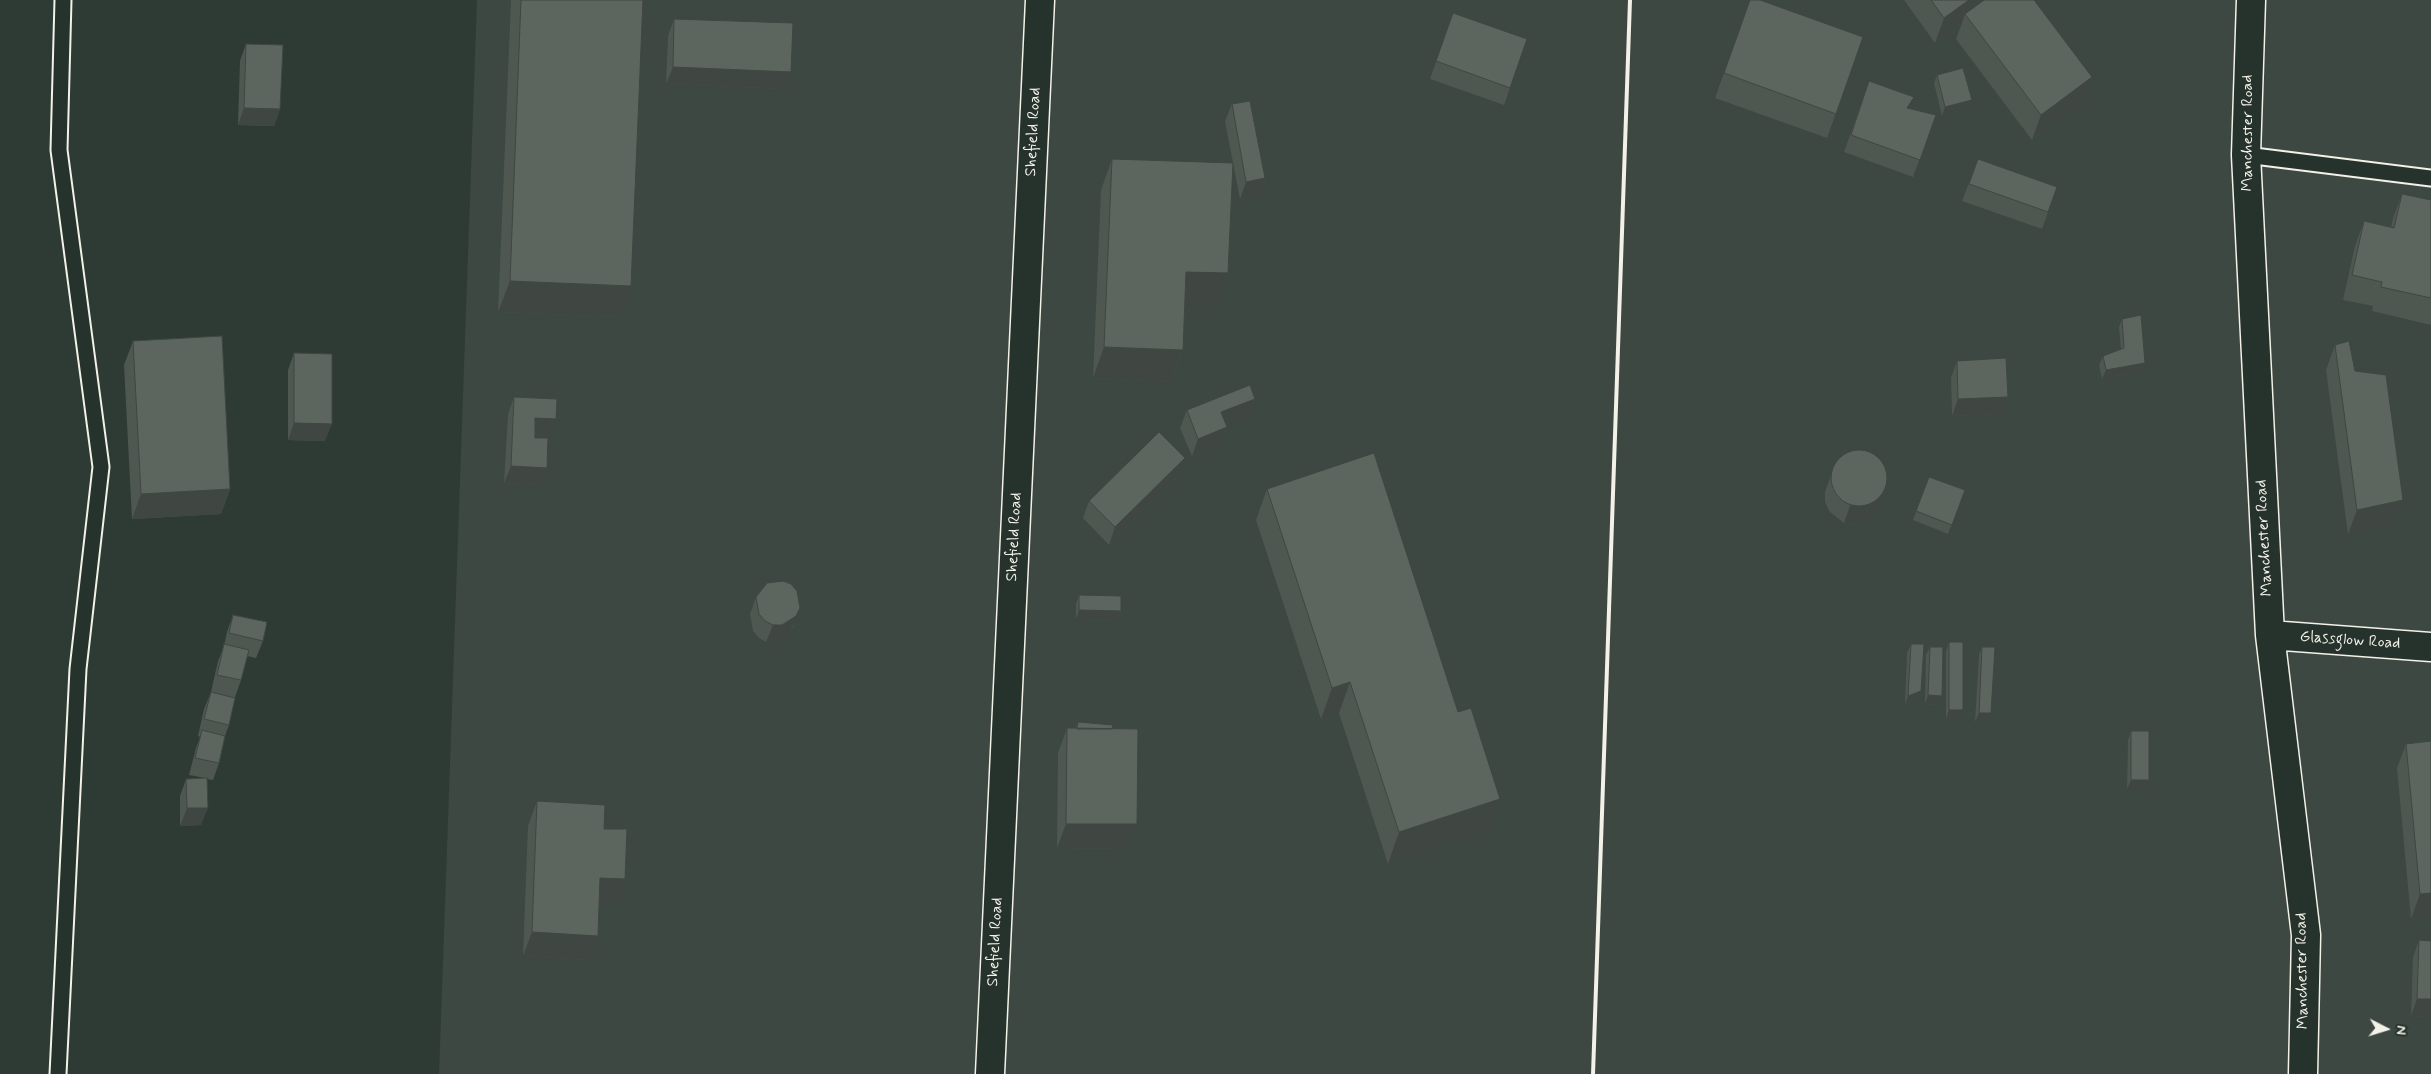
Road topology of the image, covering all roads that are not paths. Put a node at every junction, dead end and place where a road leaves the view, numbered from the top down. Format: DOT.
graph roads {
  1 [pos="63,0"];
  2 [pos="1040,0"];
  3 [pos="2251,0"];
  4 [pos="2246,155"];
  5 [pos="2431,178"];
  6 [pos="2270,635"];
  7 [pos="2431,647"];
  8 [pos="58,1074"];
  9 [pos="990,1074"];
  10 [pos="2303,1074"];
  1 -- 8 [label="lane"];
  2 -- 9 [label="street, Shefield Road"];
  3 -- 4 [label="street, Manchester Road"];
  4 -- 5 [label="lane"];
  4 -- 6 [label="street, Manchester Road"];
  6 -- 7 [label="street, Glassglow Road"];
  6 -- 10 [label="street, Manchester Road"];
}
